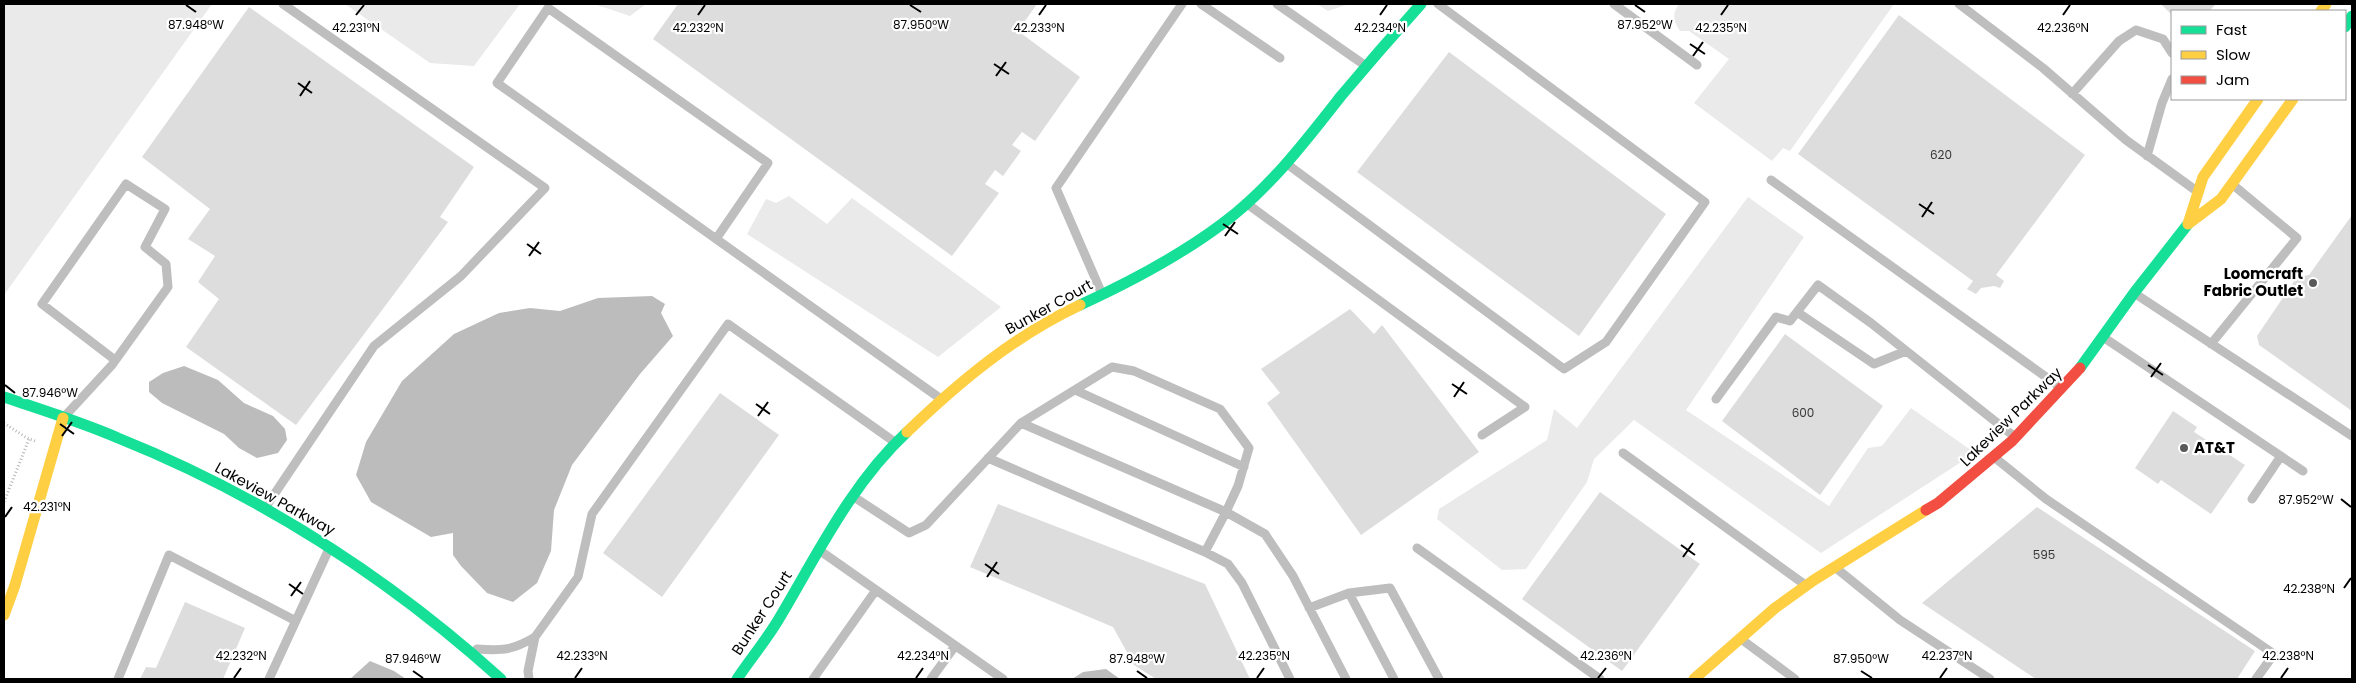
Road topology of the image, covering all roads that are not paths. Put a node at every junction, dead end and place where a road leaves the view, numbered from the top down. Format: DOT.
graph roads {
  1 [pos="283,4"];
  2 [pos="1182,4"];
  3 [pos="1202,4"];
  4 [pos="1277,4"];
  5 [pos="1421,4"];
  6 [pos="1438,4"];
  7 [pos="1614,4"];
  8 [pos="1959,4"];
  9 [pos="2171,51"];
  10 [pos="1280,58"];
  11 [pos="1698,65"];
  12 [pos="1366,66"];
  13 [pos="2171,81"];
  14 [pos="2072,94"];
  15 [pos="2257,100"];
  16 [pos="2292,100"];
  17 [pos="2147,156"];
  18 [pos="1287,163"];
  19 [pos="1771,180"];
  20 [pos="2232,184"];
  21 [pos="2198,192"];
  22 [pos="1246,203"];
  23 [pos="2188,224"];
  24 [pos="716,239"];
  25 [pos="2134,293"];
  26 [pos="1102,294"];
  27 [pos="1798,312"];
  28 [pos="2103,336"];
  29 [pos="2211,344"];
  30 [pos="1906,351"];
  31 [pos="116,360"];
  32 [pos="2062,389"];
  33 [pos="1075,390"];
  34 [pos="4,397"];
  35 [pos="941,399"];
  36 [pos="1716,399"];
  37 [pos="63,418"];
  38 [pos="1021,423"];
  39 [pos="1482,435"];
  40 [pos="2352,436"];
  41 [pos="2016,438"];
  42 [pos="896,443"];
  43 [pos="1623,452"];
  44 [pos="2281,456"];
  45 [pos="1994,457"];
  46 [pos="988,458"];
  47 [pos="1244,466"];
  48 [pos="2303,471"];
  49 [pos="854,497"];
  50 [pos="2252,499"];
  51 [pos="265,508"];
  52 [pos="1226,512"];
  53 [pos="330,546"];
  54 [pos="1417,548"];
  55 [pos="819,550"];
  56 [pos="1205,552"];
  57 [pos="1836,567"];
  58 [pos="1806,586"];
  59 [pos="9,588"];
  60 [pos="876,590"];
  61 [pos="1349,593"];
  62 [pos="1309,608"];
  63 [pos="4,615"];
  64 [pos="296,621"];
  65 [pos="536,637"];
  66 [pos="1739,638"];
  67 [pos="955,646"];
  68 [pos="467,649"];
  69 [pos="118,679"];
  70 [pos="269,679"];
  71 [pos="501,679"];
  72 [pos="529,679"];
  73 [pos="737,679"];
  74 [pos="813,679"];
  75 [pos="931,679"];
  76 [pos="1003,679"];
  77 [pos="1290,679"];
  78 [pos="1346,679"];
  79 [pos="1394,679"];
  80 [pos="1439,679"];
  81 [pos="1600,679"];
  82 [pos="1694,679"];
  83 [pos="1795,679"];
  84 [pos="1990,679"];
  85 [pos="2256,679"];
  1 -- 51 [label="lane"];
  2 -- 26 [label="lane"];
  3 -- 10 [label="lane"];
  4 -- 12 [label="lane"];
  5 -- 12 [label="street, Bunker Court"];
  6 -- 18 [label="lane"];
  7 -- 11 [label="lane"];
  8 -- 14 [label="lane"];
  9 -- 14 [label="lane"];
  12 -- 18 [label="street, Bunker Court"];
  13 -- 17 [label="lane"];
  14 -- 17 [label="lane"];
  15 -- 21 [label="street, Lakeview Parkway"];
  16 -- 20 [label="street, Lakeview Parkway"];
  17 -- 21 [label="lane"];
  18 -- 22 [label="street, Bunker Court"];
  19 -- 32 [label="lane"];
  20 -- 23 [label="street, Lakeview Parkway"];
  20 -- 29 [label="lane"];
  21 -- 23 [label="street, Lakeview Parkway"];
  22 -- 26 [label="street, Bunker Court"];
  22 -- 39 [label="lane"];
  23 -- 25 [label="street, Lakeview Parkway"];
  24 -- 24 [label="lane"];
  24 -- 35 [label="lane"];
  25 -- 28 [label="street, Lakeview Parkway"];
  25 -- 29 [label="lane"];
  26 -- 35 [label="street, Bunker Court"];
  27 -- 30 [label="lane"];
  27 -- 30 [label="lane"];
  27 -- 36 [label="lane"];
  28 -- 32 [label="street, Lakeview Parkway"];
  28 -- 44 [label="lane"];
  29 -- 40 [label="lane"];
  30 -- 41 [label="lane"];
  31 -- 31 [label="lane"];
  31 -- 37 [label="lane"];
  32 -- 41 [label="street, Lakeview Parkway"];
  33 -- 38 [label="lane"];
  33 -- 47 [label="lane"];
  33 -- 47 [label="lane"];
  34 -- 37 [label="street, Lakeview Parkway"];
  35 -- 42 [label="street, Bunker Court"];
  37 -- 51 [label="street, Lakeview Parkway"];
  37 -- 59 [label="street"];
  38 -- 46 [label="lane"];
  38 -- 52 [label="lane"];
  41 -- 45 [label="street, Lakeview Parkway"];
  42 -- 49 [label="street, Bunker Court"];
  42 -- 65 [label="lane"];
  43 -- 58 [label="lane"];
  44 -- 48 [label="lane"];
  44 -- 50 [label="lane"];
  45 -- 57 [label="street, Lakeview Parkway"];
  45 -- 85 [label="lane"];
  46 -- 49 [label="lane"];
  46 -- 56 [label="lane"];
  47 -- 52 [label="lane"];
  49 -- 55 [label="street, Bunker Court"];
  51 -- 53 [label="street, Lakeview Parkway"];
  52 -- 56 [label="lane"];
  52 -- 62 [label="lane"];
  53 -- 64 [label="lane"];
  53 -- 68 [label="street, Lakeview Parkway"];
  54 -- 81 [label="lane"];
  55 -- 60 [label="lane"];
  55 -- 73 [label="street, Bunker Court"];
  56 -- 77 [label="lane"];
  57 -- 58 [label="street, Lakeview Parkway"];
  57 -- 84 [label="lane"];
  58 -- 66 [label="street, Lakeview Parkway"];
  59 -- 63 [label="street"];
  60 -- 67 [label="lane"];
  60 -- 74 [label="lane"];
  61 -- 62 [label="lane"];
  61 -- 79 [label="lane"];
  61 -- 80 [label="lane"];
  62 -- 78 [label="lane"];
  64 -- 69 [label="lane"];
  64 -- 70 [label="lane"];
  65 -- 68 [label="lane"];
  65 -- 72 [label="lane"];
  66 -- 82 [label="street, Lakeview Parkway"];
  66 -- 83 [label="lane"];
  67 -- 75 [label="lane"];
  67 -- 76 [label="lane"];
  68 -- 71 [label="street, Lakeview Parkway"];
}
